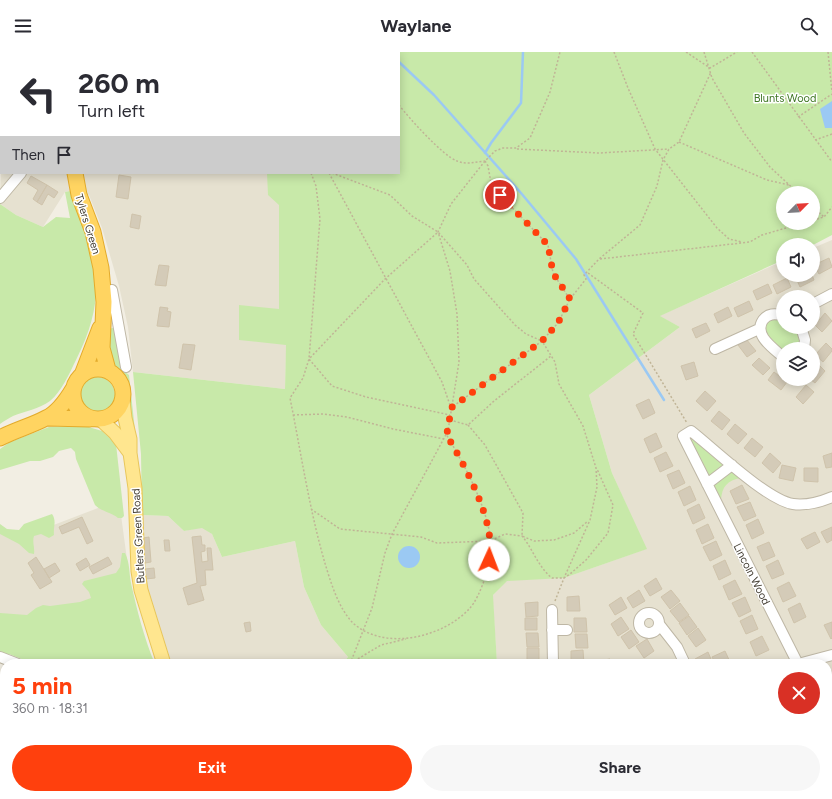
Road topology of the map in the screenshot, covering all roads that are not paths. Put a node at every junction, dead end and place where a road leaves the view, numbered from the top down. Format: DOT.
graph roads {
  1 [pos="19,174"];
  2 [pos="75,174"];
  3 [pos="0,198"];
  4 [pos="112,290"];
  5 [pos="832,294"];
  6 [pos="820,300"];
  7 [pos="776,314"];
  8 [pos="103,322"];
  9 [pos="119,324"];
  10 [pos="759,329"];
  11 [pos="715,350"];
  12 [pos="776,350"];
  13 [pos="126,367"];
  14 [pos="108,370"];
  15 [pos="82,375"];
  16 [pos="73,389"];
  17 [pos="123,402"];
  18 [pos="48,418"];
  19 [pos="96,419"];
  20 [pos="0,438"];
  21 [pos="130,453"];
  22 [pos="732,465"];
  23 [pos="707,484"];
  24 [pos="832,497"];
  25 [pos="552,610"];
  26 [pos="659,624"];
  27 [pos="552,630"];
  28 [pos="567,630"];
  29 [pos="832,655"];
  30 [pos="162,659"];
  31 [pos="552,659"];
  32 [pos="683,659"];
  33 [pos="795,659"];
  34 [pos="817,659"];
  1 -- 3 [label="street"];
  2 -- 8 [label="highway, Tylers Green"];
  4 -- 9 [label="street"];
  5 -- 6 [label="street"];
  7 -- 10 [label="street"];
  8 -- 9 [label="street"];
  8 -- 14 [label="highway, Tylers Green"];
  8 -- 15 [label="highway, Tylers Green"];
  9 -- 13 [label="street"];
  10 -- 11 [label="street"];
  10 -- 12 [label="street"];
  14 -- 15 [label="highway"];
  14 -- 17 [label="highway"];
  15 -- 16 [label="highway"];
  16 -- 18 [label="highway"];
  16 -- 19 [label="highway"];
  17 -- 19 [label="highway"];
  17 -- 21 [label="main road, Butlers Green Road"];
  18 -- 19 [label="highway"];
  18 -- 20 [label="highway"];
  19 -- 21 [label="main road, Butlers Green Road"];
  21 -- 30 [label="main road, Butlers Green Road"];
  22 -- 23 [label="street"];
  22 -- 23 [label="street, Lincoln Wood"];
  22 -- 24 [label="street"];
  23 -- 33 [label="street, Lincoln Wood"];
  25 -- 27 [label="street"];
  26 -- 32 [label="street"];
  27 -- 28 [label="street"];
  27 -- 31 [label="street"];
  29 -- 34 [label="street, Lincoln Wood"];
}
